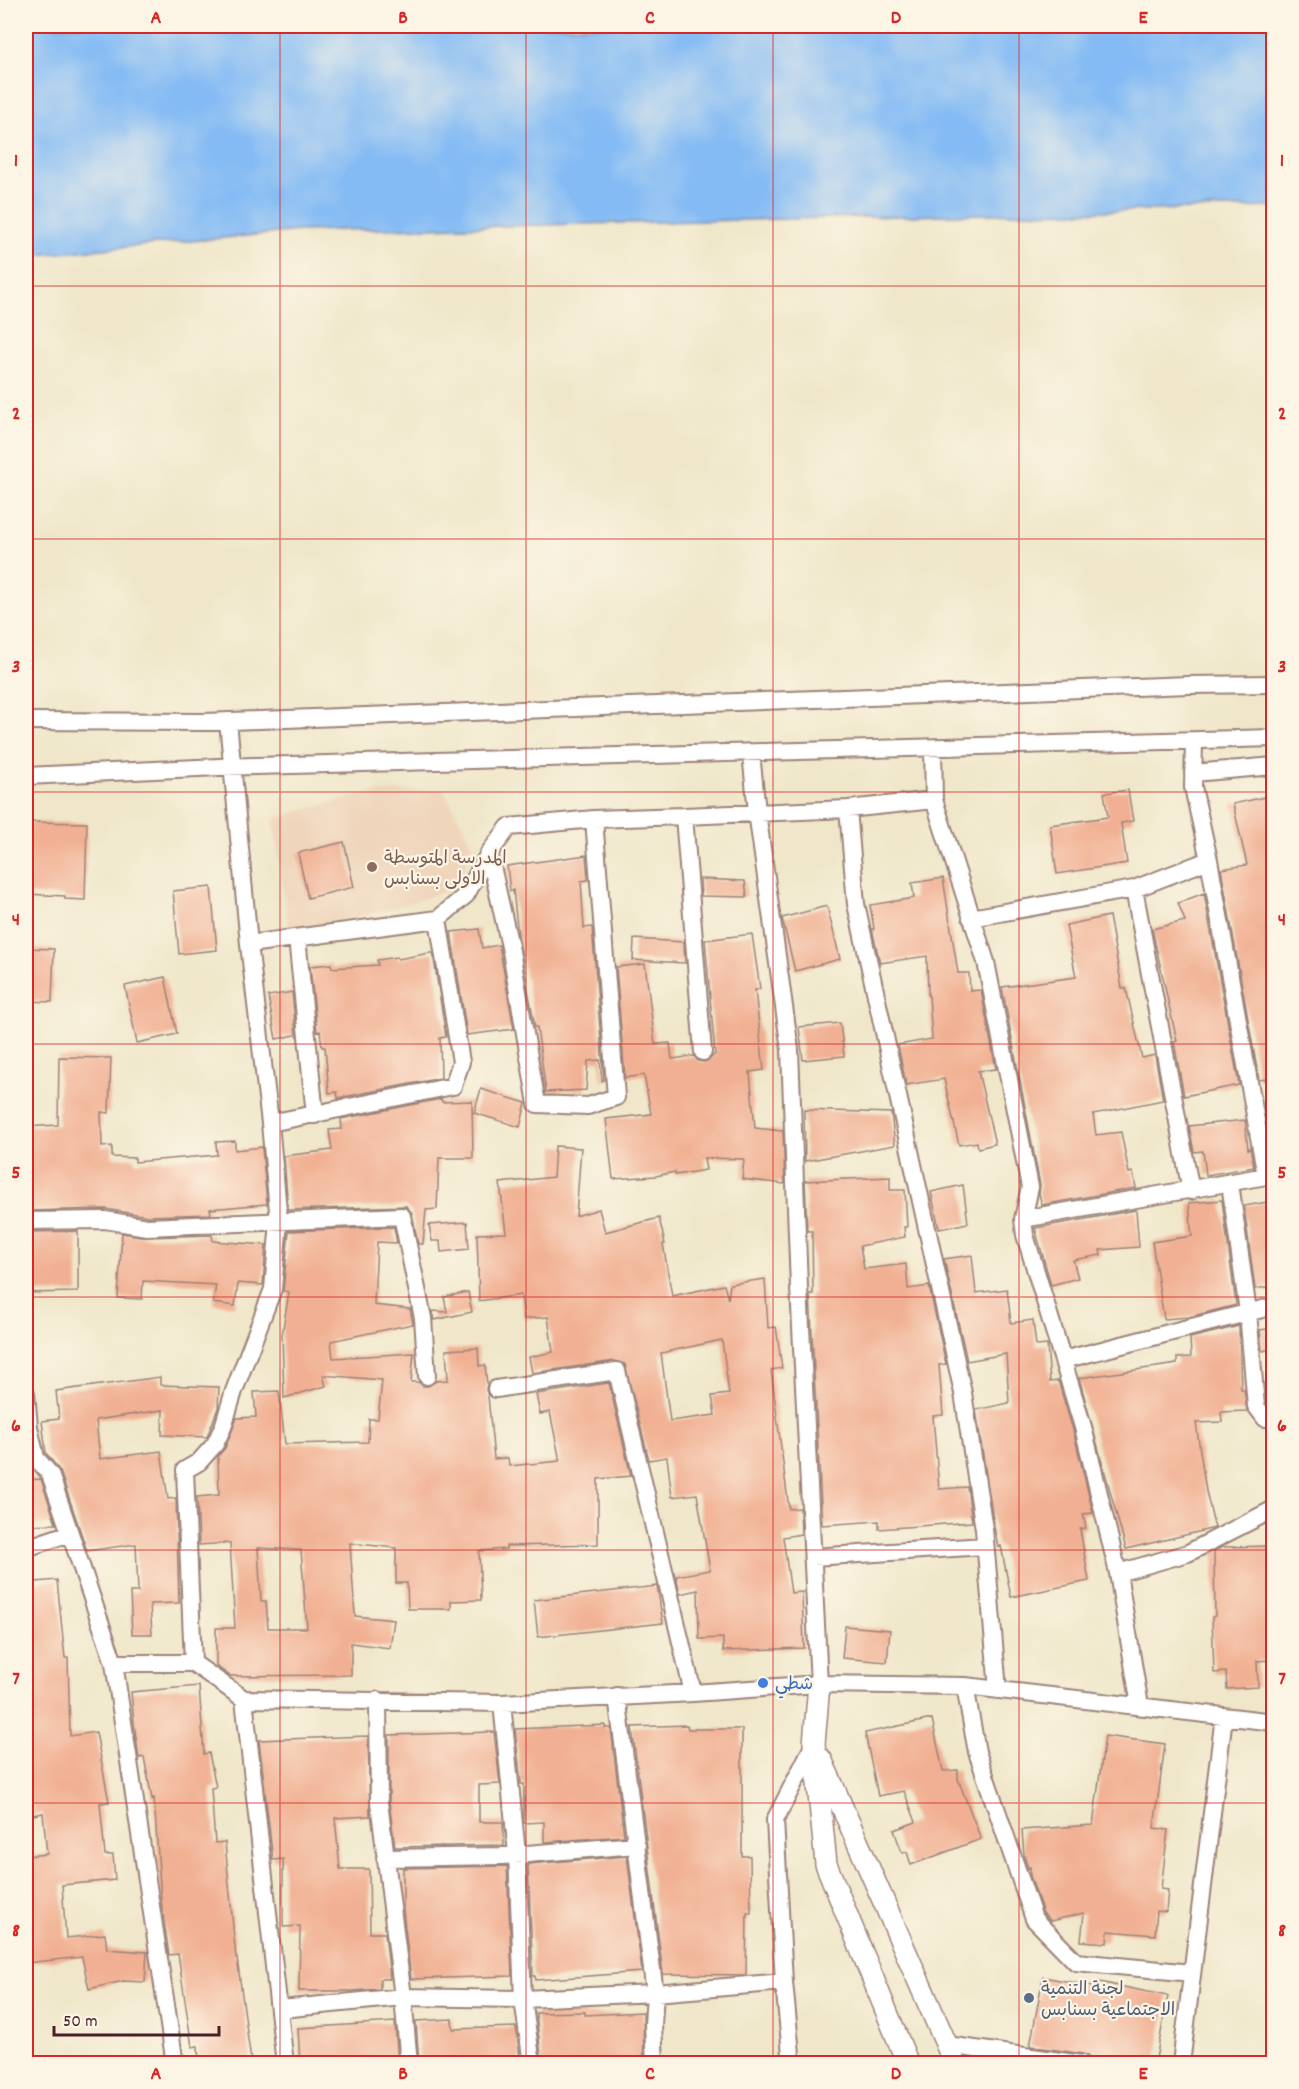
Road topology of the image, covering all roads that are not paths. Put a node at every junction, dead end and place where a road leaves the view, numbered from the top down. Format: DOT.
graph roads {
  1 [pos="1274,684"];
  2 [pos="26,721"];
  3 [pos="228,721"];
  4 [pos="1274,738"];
  5 [pos="1194,741"];
  6 [pos="933,748"];
  7 [pos="751,753"];
  8 [pos="1274,766"];
  9 [pos="232,767"];
  10 [pos="1193,773"];
  11 [pos="26,776"];
  12 [pos="934,800"];
  13 [pos="848,809"];
  14 [pos="757,812"];
  15 [pos="684,816"];
  16 [pos="594,819"];
  17 [pos="489,853"];
  18 [pos="1209,860"];
  19 [pos="1134,889"];
  20 [pos="971,918"];
  21 [pos="438,919"];
  22 [pos="297,938"];
  23 [pos="249,944"];
  24 [pos="703,1052"];
  25 [pos="315,1115"];
  26 [pos="270,1124"];
  27 [pos="1270,1175"];
  28 [pos="1230,1183"];
  29 [pos="1191,1191"];
  30 [pos="1023,1219"];
  31 [pos="26,1221"];
  32 [pos="279,1222"];
  33 [pos="1274,1306"];
  34 [pos="1248,1312"];
  35 [pos="1063,1360"];
  36 [pos="427,1376"];
  37 [pos="496,1389"];
  38 [pos="26,1393"];
  39 [pos="1274,1417"];
  40 [pos="1274,1509"];
  41 [pos="70,1533"];
  42 [pos="985,1546"];
  43 [pos="26,1548"];
  44 [pos="813,1557"];
  45 [pos="1118,1573"];
  46 [pos="114,1663"];
  47 [pos="193,1663"];
  48 [pos="819,1684"];
  49 [pos="965,1686"];
  50 [pos="998,1690"];
  51 [pos="693,1694"];
  52 [pos="617,1696"];
  53 [pos="244,1700"];
  54 [pos="378,1700"];
  55 [pos="502,1703"];
  56 [pos="1140,1706"];
  57 [pos="1224,1716"];
  58 [pos="1274,1722"];
  59 [pos="814,1744"];
  60 [pos="636,1845"];
  61 [pos="517,1854"];
  62 [pos="385,1858"];
  63 [pos="1192,1973"];
  64 [pos="784,1982"];
  65 [pos="655,1994"];
  66 [pos="403,1997"];
  67 [pos="523,1998"];
  68 [pos="281,2009"];
  69 [pos="951,2054"];
  70 [pos="175,2064"];
  71 [pos="285,2064"];
  72 [pos="409,2064"];
  73 [pos="532,2064"];
  74 [pos="655,2064"];
  75 [pos="792,2064"];
  76 [pos="908,2064"];
  77 [pos="1082,2064"];
  78 [pos="1180,2064"];
  1 -- 3 [label="street"];
  2 -- 3 [label="street"];
  3 -- 9 [label="street"];
  4 -- 5 [label="street"];
  5 -- 6 [label="street"];
  5 -- 10 [label="street"];
  6 -- 7 [label="street"];
  6 -- 12 [label="street"];
  7 -- 9 [label="street"];
  7 -- 14 [label="street"];
  8 -- 10 [label="street"];
  9 -- 11 [label="street"];
  9 -- 23 [label="street"];
  10 -- 18 [label="street"];
  12 -- 13 [label="street"];
  12 -- 20 [label="street"];
  13 -- 14 [label="street"];
  13 -- 42 [label="street"];
  14 -- 15 [label="street"];
  14 -- 44 [label="street"];
  15 -- 16 [label="street"];
  15 -- 24 [label="street"];
  16 -- 17 [label="street"];
  16 -- 17 [label="street"];
  17 -- 21 [label="street"];
  18 -- 19 [label="street"];
  18 -- 27 [label="street"];
  19 -- 20 [label="street"];
  19 -- 29 [label="street"];
  20 -- 30 [label="street"];
  21 -- 22 [label="street"];
  21 -- 25 [label="street"];
  22 -- 23 [label="street"];
  22 -- 25 [label="street"];
  23 -- 26 [label="street"];
  25 -- 26 [label="street"];
  26 -- 32 [label="street"];
  27 -- 28 [label="street"];
  28 -- 29 [label="street"];
  28 -- 34 [label="street"];
  29 -- 30 [label="street"];
  30 -- 35 [label="street"];
  31 -- 32 [label="street"];
  32 -- 36 [label="street"];
  32 -- 47 [label="street"];
  33 -- 34 [label="street"];
  34 -- 35 [label="street"];
  34 -- 39 [label="street"];
  35 -- 45 [label="street"];
  37 -- 51 [label="street"];
  38 -- 41 [label="street"];
  40 -- 45 [label="street"];
  41 -- 43 [label="street"];
  41 -- 46 [label="street"];
  42 -- 44 [label="street"];
  42 -- 50 [label="street"];
  44 -- 48 [label="street"];
  45 -- 56 [label="street"];
  46 -- 47 [label="street"];
  46 -- 70 [label="street"];
  47 -- 53 [label="street"];
  48 -- 49 [label="street"];
  48 -- 51 [label="street"];
  48 -- 59 [label="street"];
  49 -- 50 [label="street"];
  49 -- 63 [label="street"];
  50 -- 56 [label="street"];
  51 -- 52 [label="street"];
  52 -- 55 [label="street"];
  52 -- 60 [label="street"];
  53 -- 54 [label="street"];
  53 -- 68 [label="street"];
  54 -- 55 [label="street"];
  54 -- 62 [label="street"];
  55 -- 61 [label="street"];
  56 -- 57 [label="street"];
  57 -- 58 [label="street"];
  57 -- 63 [label="street"];
  59 -- 64 [label="street"];
  59 -- 69 [label="street"];
  59 -- 76 [label="street"];
  60 -- 61 [label="street"];
  60 -- 65 [label="street"];
  61 -- 62 [label="street"];
  61 -- 67 [label="street"];
  62 -- 66 [label="street"];
  63 -- 78 [label="street"];
  64 -- 65 [label="street"];
  64 -- 75 [label="street"];
  65 -- 67 [label="street"];
  65 -- 74 [label="street"];
  66 -- 67 [label="street"];
  66 -- 68 [label="street"];
  66 -- 72 [label="street"];
  67 -- 73 [label="street"];
  68 -- 71 [label="street"];
  69 -- 77 [label="street"];
}
